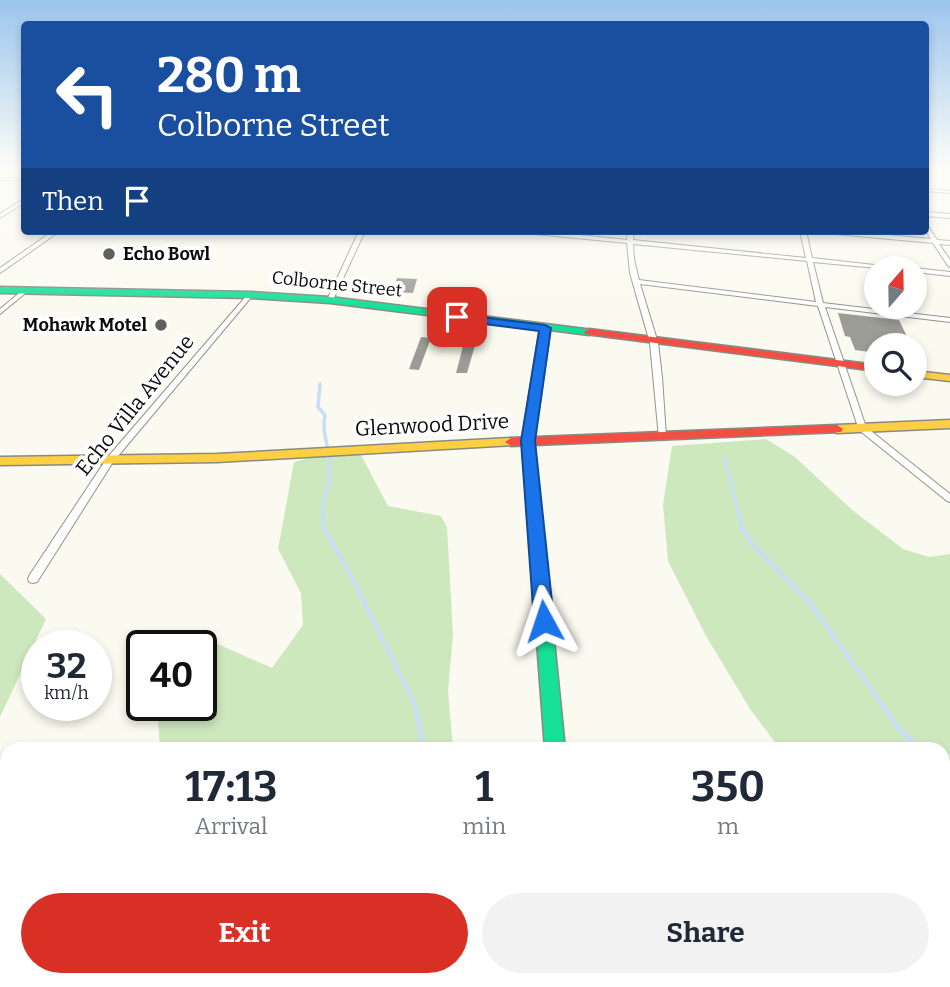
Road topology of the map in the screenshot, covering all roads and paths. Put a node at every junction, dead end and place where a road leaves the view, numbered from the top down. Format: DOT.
graph roads {
  1 [pos="929,232"];
  2 [pos="51,235"];
  3 [pos="360,235"];
  4 [pos="563,235"];
  5 [pos="630,235"];
  6 [pos="804,235"];
  7 [pos="865,235"];
  8 [pos="629,242"];
  9 [pos="935,242"];
  10 [pos="950,243"];
  11 [pos="811,260"];
  12 [pos="864,265"];
  13 [pos="950,265"];
  14 [pos="0,271"];
  15 [pos="928,271"];
  16 [pos="950,274"];
  17 [pos="637,282"];
  18 [pos="0,290"];
  19 [pos="25,291"];
  20 [pos="250,295"];
  21 [pos="330,300"];
  22 [pos="820,303"];
  23 [pos="0,312"];
  24 [pos="950,320"];
  25 [pos="545,328"];
  26 [pos="653,342"];
  27 [pos="839,363"];
  28 [pos="864,366"];
  29 [pos="927,375"];
  30 [pos="950,378"];
  31 [pos="950,424"];
  32 [pos="862,428"];
  33 [pos="662,436"];
  34 [pos="528,441"];
  35 [pos="110,460"];
  36 [pos="0,461"];
  37 [pos="950,499"];
  38 [pos="33,579"];
  39 [pos="554,742"];
  1 -- 9 [label="street"];
  2 -- 14 [label="street"];
  3 -- 21 [label="street"];
  4 -- 8 [label="street"];
  5 -- 8 [label="street"];
  6 -- 11 [label="street"];
  7 -- 9 [label="street"];
  8 -- 11 [label="street"];
  8 -- 17 [label="street"];
  9 -- 10 [label="street"];
  9 -- 13 [label="street"];
  11 -- 12 [label="street"];
  11 -- 22 [label="street"];
  15 -- 16 [label="street"];
  17 -- 22 [label="street"];
  17 -- 26 [label="street"];
  18 -- 19 [label="street, Colborne Street"];
  19 -- 20 [label="street, Colborne Street"];
  19 -- 23 [label="street"];
  20 -- 21 [label="street, Colborne Street"];
  20 -- 35 [label="street, Echo Villa Avenue"];
  21 -- 25 [label="street, Colborne Street"];
  22 -- 24 [label="street"];
  22 -- 27 [label="street"];
  25 -- 26 [label="street, Colborne Street"];
  25 -- 34 [label="street"];
  26 -- 27 [label="street, Colborne Street"];
  26 -- 33 [label="street"];
  27 -- 28 [label="street, Colborne Street"];
  27 -- 32 [label="street"];
  29 -- 30 [label="street"];
  31 -- 32 [label="street, Glenwood Drive"];
  32 -- 33 [label="street, Glenwood Drive"];
  32 -- 37 [label="street"];
  33 -- 34 [label="street, Glenwood Drive"];
  34 -- 35 [label="street, Glenwood Drive"];
  34 -- 39 [label="street"];
  35 -- 36 [label="street, Glenwood Drive"];
  35 -- 38 [label="street, Echo Villa Avenue"];
}
